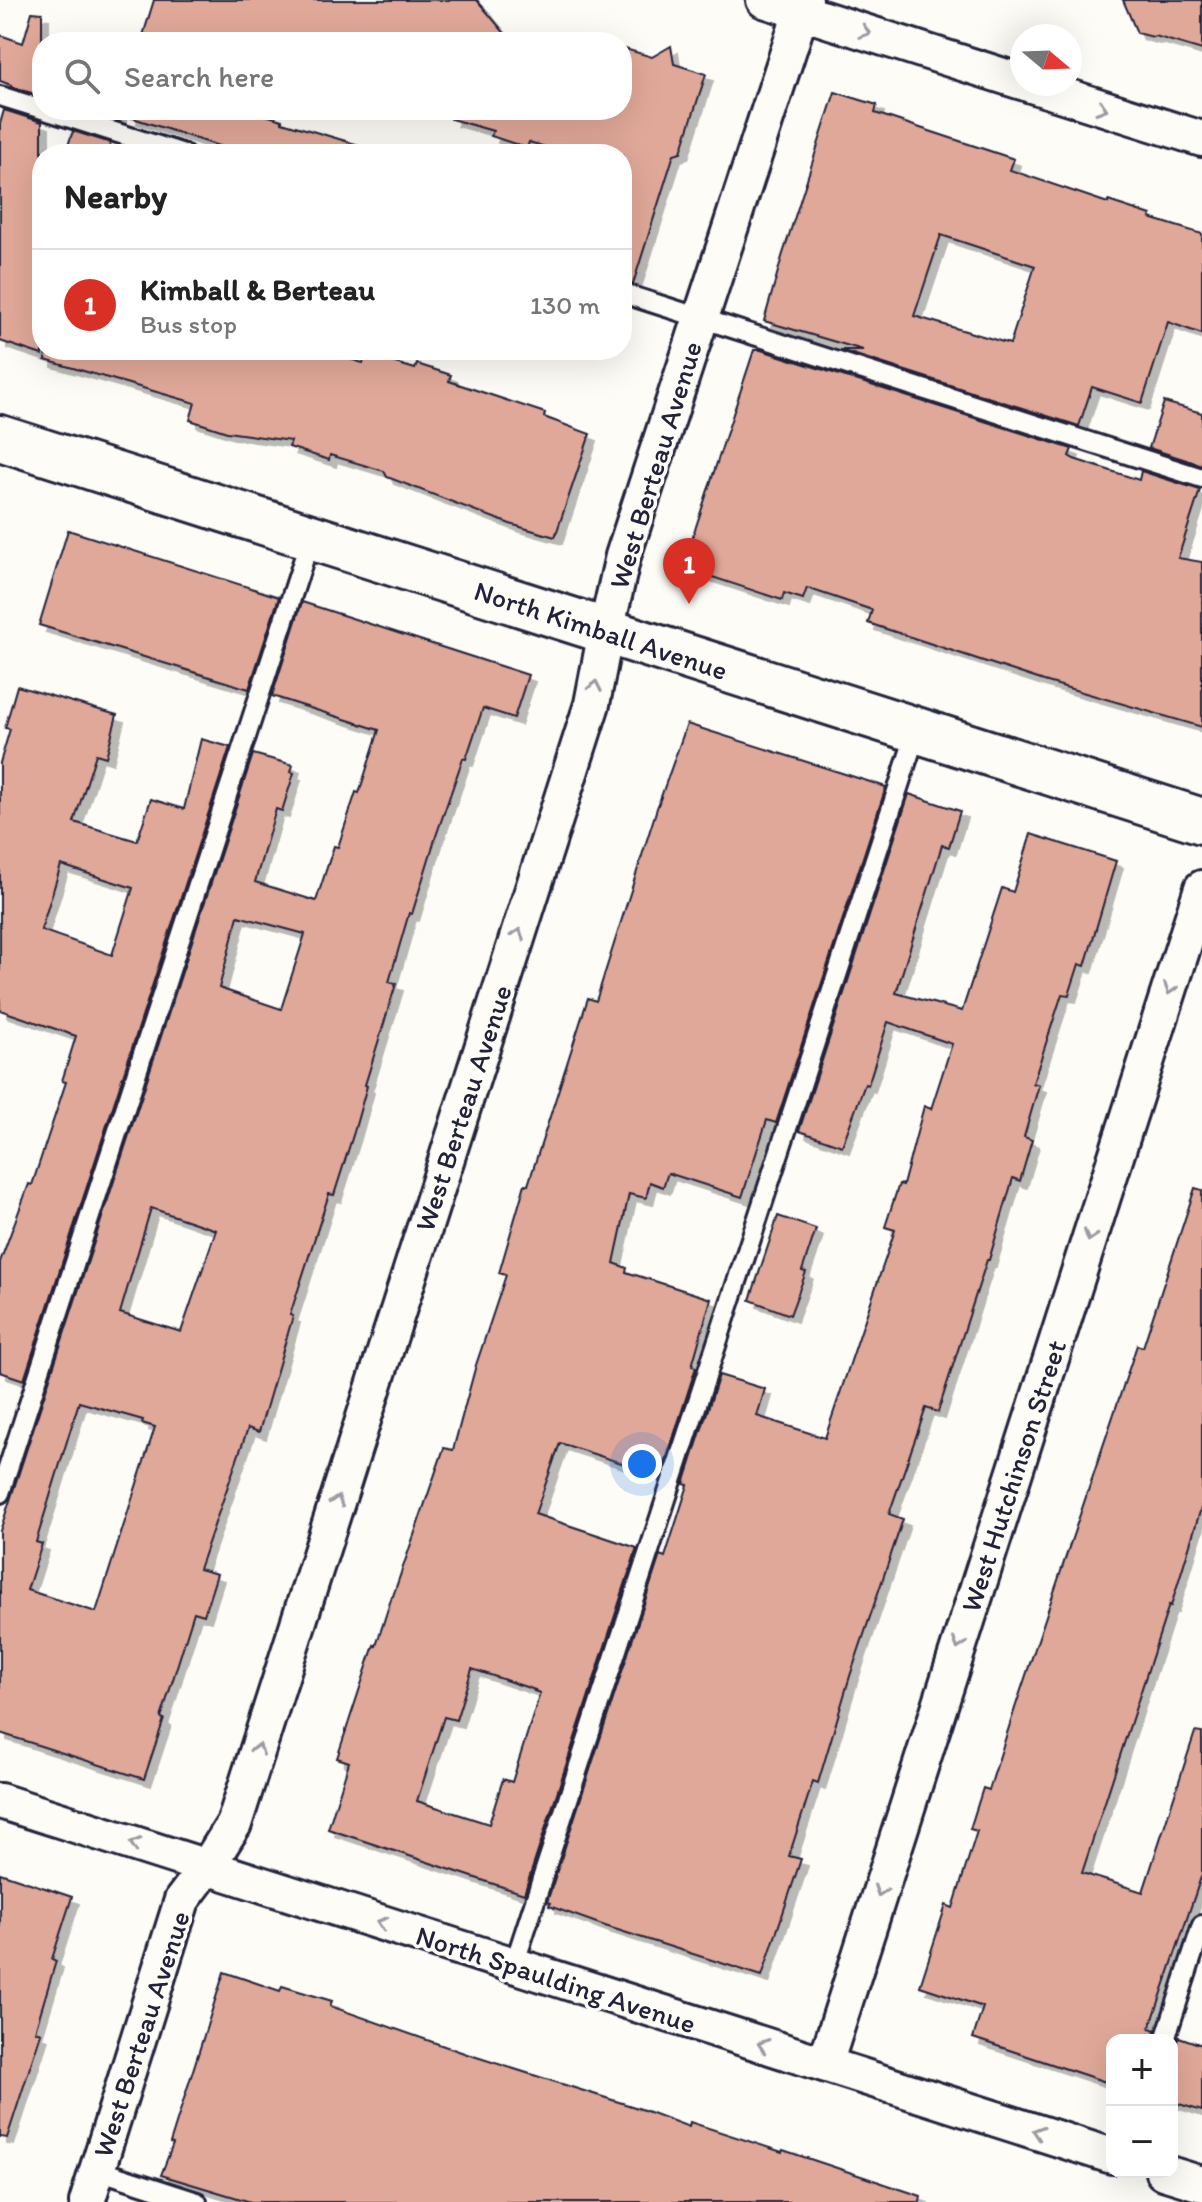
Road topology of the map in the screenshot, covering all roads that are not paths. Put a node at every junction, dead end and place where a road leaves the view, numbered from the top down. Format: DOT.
graph roads {
  1 [pos="764,0"];
  2 [pos="803,6"];
  3 [pos="1010,78"];
  4 [pos="0,96"];
  5 [pos="1066,96"];
  6 [pos="32,106"];
  7 [pos="76,120"];
  8 [pos="1202,139"];
  9 [pos="152,144"];
  10 [pos="632,296"];
  11 [pos="701,318"];
  12 [pos="2,447"];
  13 [pos="1202,478"];
  14 [pos="311,537"];
  15 [pos="606,631"];
  16 [pos="917,730"];
  17 [pos="1202,821"];
  18 [pos="1202,888"];
  19 [pos="0,1493"];
  20 [pos="0,1801"];
  21 [pos="207,1867"];
  22 [pos="1202,1925"];
  23 [pos="514,1965"];
  24 [pos="1167,2034"];
  25 [pos="825,2064"];
  26 [pos="1106,2154"];
  27 [pos="1178,2177"];
  28 [pos="1202,2184"];
  29 [pos="92,2186"];
  30 [pos="197,2202"];
  1 -- 2 [label="street"];
  2 -- 3 [label="street, one-way"];
  2 -- 11 [label="street, West Berteau Avenue"];
  4 -- 6 [label="lane"];
  5 -- 8 [label="street, one-way"];
  7 -- 9 [label="lane"];
  10 -- 11 [label="lane"];
  11 -- 13 [label="lane"];
  11 -- 15 [label="street, West Berteau Avenue"];
  12 -- 14 [label="street, North Kimball Avenue"];
  14 -- 15 [label="street, North Kimball Avenue"];
  14 -- 19 [label="lane"];
  15 -- 16 [label="street, North Kimball Avenue"];
  21 -- 15 [label="street, West Berteau Avenue, one-way"];
  16 -- 17 [label="street, North Kimball Avenue"];
  16 -- 23 [label="lane"];
  18 -- 25 [label="street, West Hutchinson Street, one-way"];
  21 -- 20 [label="street, North Spaulding Avenue, one-way"];
  23 -- 21 [label="street, North Spaulding Avenue, one-way"];
  21 -- 29 [label="street, West Berteau Avenue"];
  22 -- 24 [label="lane"];
  25 -- 23 [label="street, North Spaulding Avenue, one-way"];
  26 -- 25 [label="street, North Spaulding Avenue, one-way"];
  27 -- 28 [label="street"];
  29 -- 30 [label="lane"];
}
